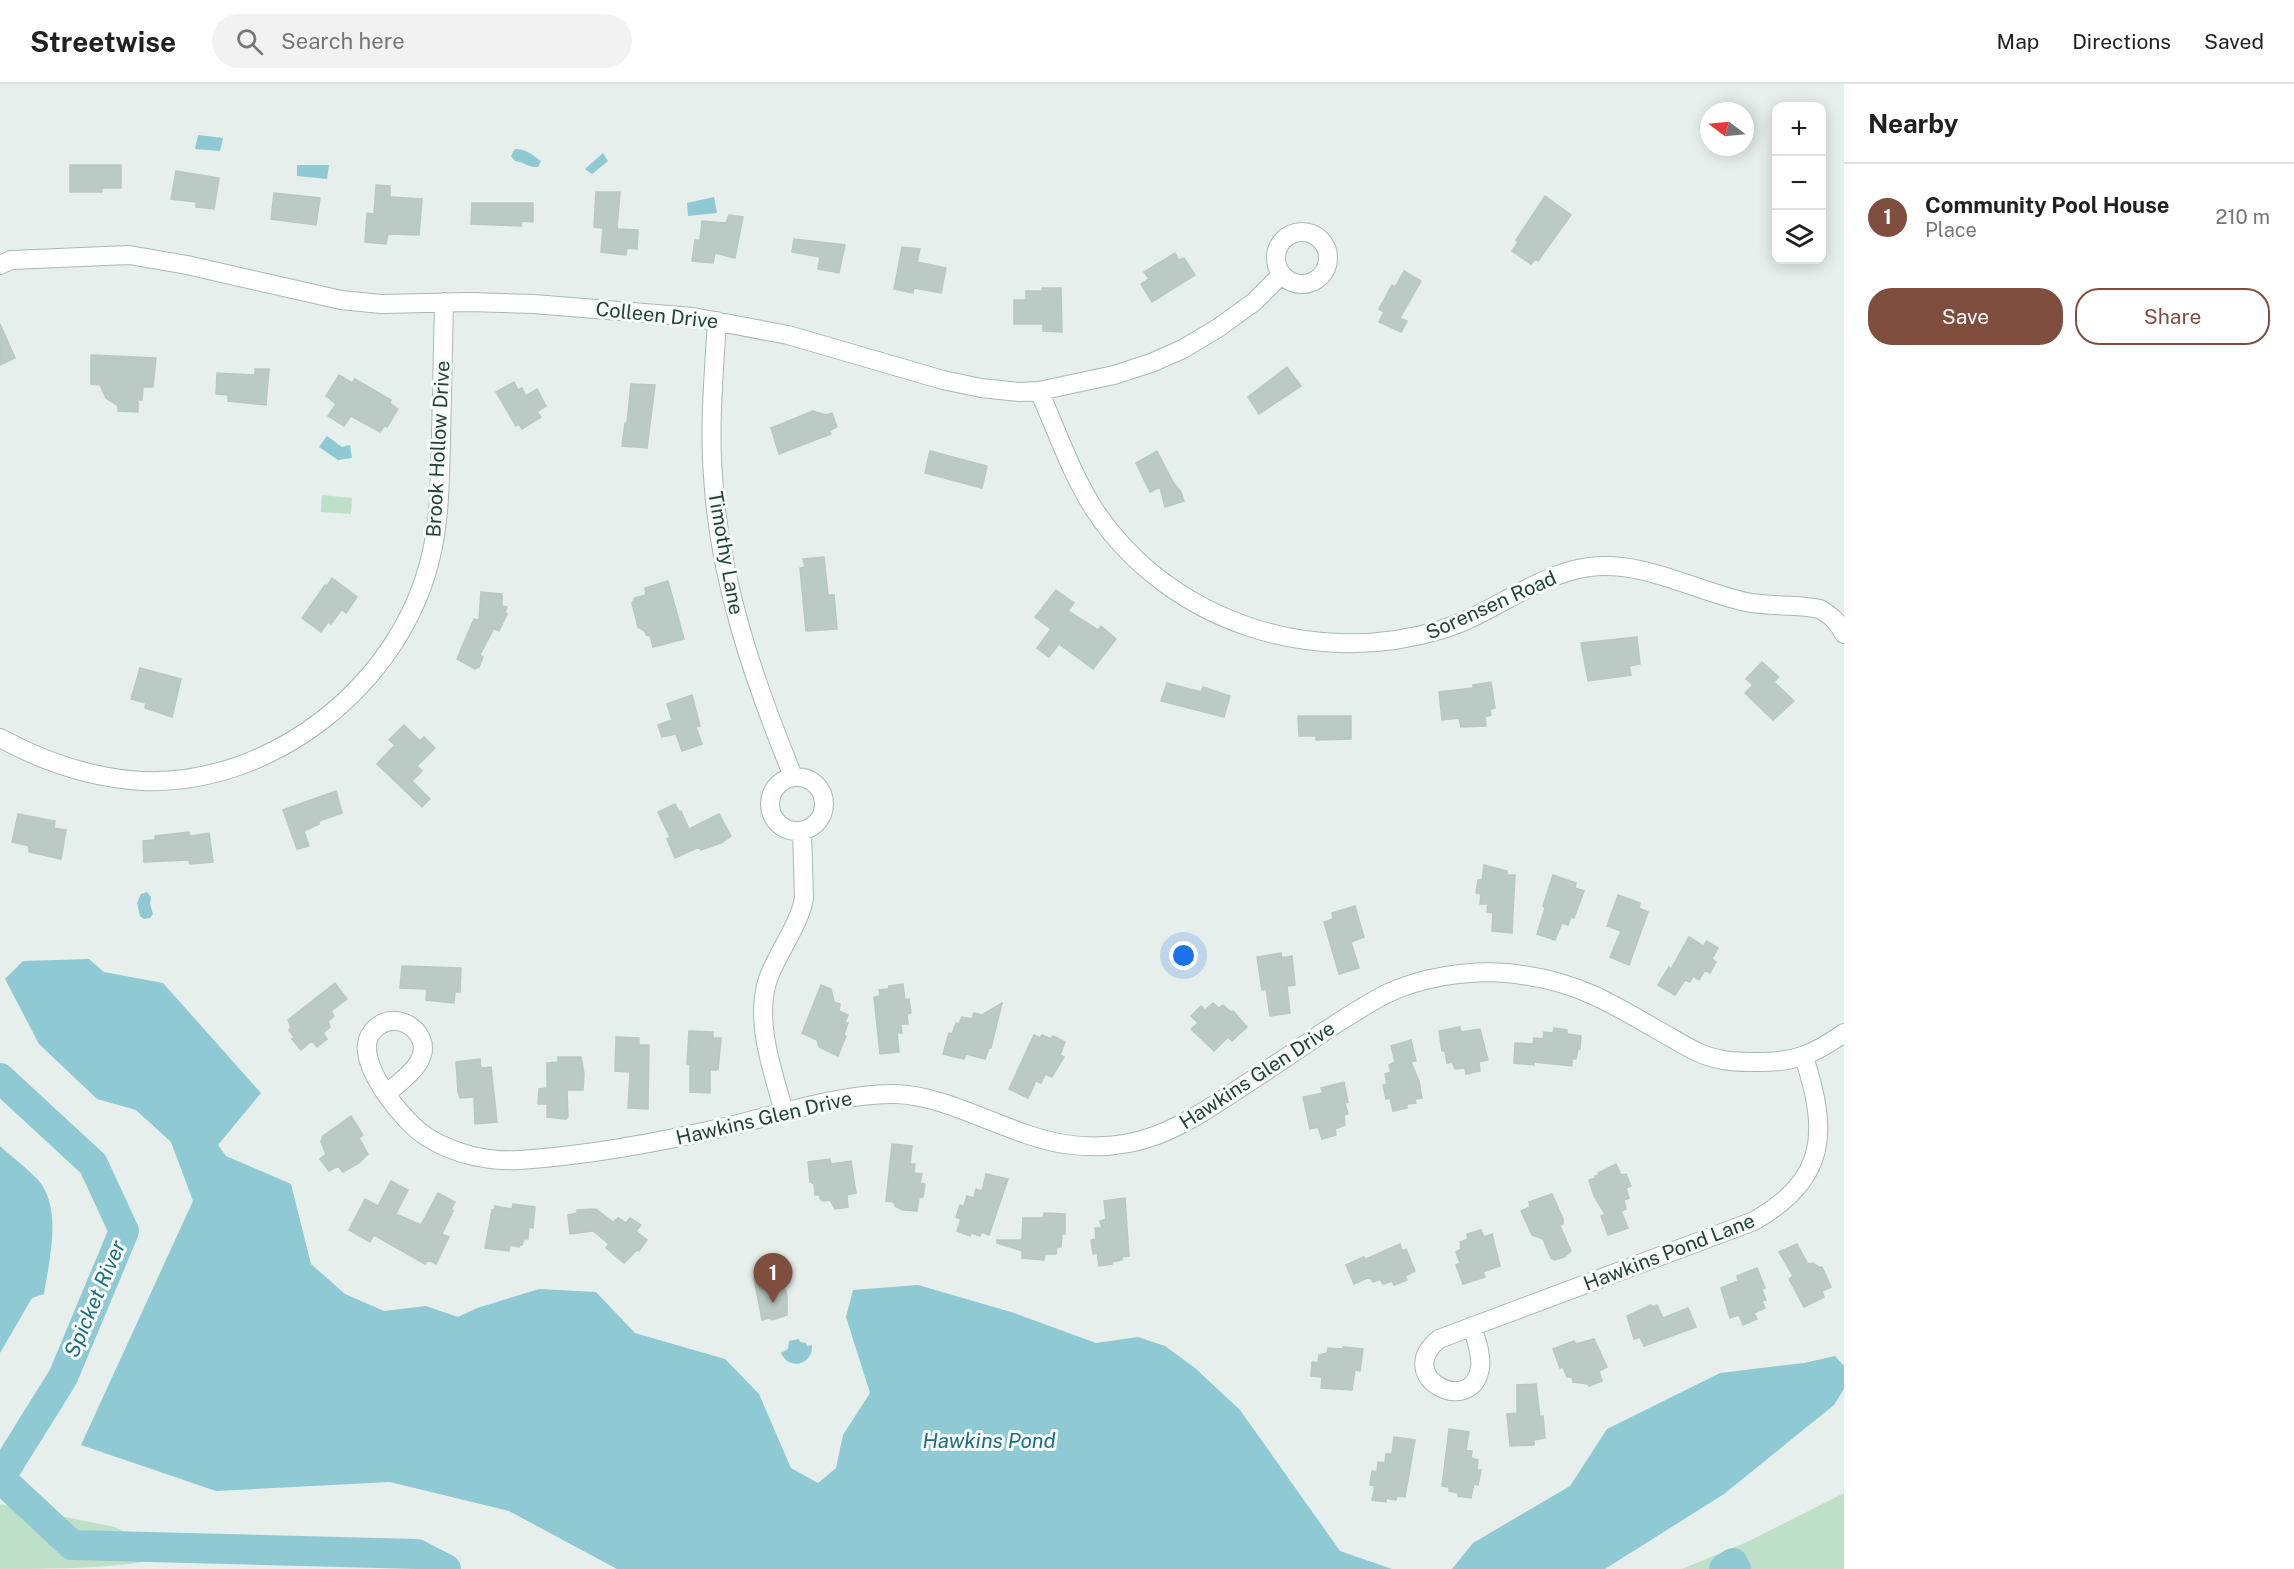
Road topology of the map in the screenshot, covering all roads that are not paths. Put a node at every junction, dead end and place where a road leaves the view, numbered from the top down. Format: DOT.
graph roads {
  1 [pos="0,265"];
  2 [pos="1281,275"];
  3 [pos="444,302"];
  4 [pos="717,321"];
  5 [pos="1039,390"];
  6 [pos="1841,628"];
  7 [pos="0,738"];
  8 [pos="793,776"];
  9 [pos="802,831"];
  10 [pos="1844,1033"];
  11 [pos="1804,1057"];
  12 [pos="387,1093"];
  13 [pos="784,1112"];
  14 [pos="1473,1326"];
  1 -- 3 [label="street, Colleen Drive"];
  2 -- 5 [label="street, Colleen Drive"];
  3 -- 4 [label="street, Colleen Drive"];
  3 -- 7 [label="street, Brook Hollow Drive"];
  4 -- 5 [label="street, Colleen Drive"];
  4 -- 8 [label="street, Timothy Lane"];
  5 -- 6 [label="street, Sorensen Road"];
  8 -- 9 [label="street"];
  8 -- 9 [label="street"];
  9 -- 13 [label="street"];
  10 -- 11 [label="street, Hawkins Glen Drive"];
  11 -- 13 [label="street, Hawkins Glen Drive"];
  11 -- 14 [label="street, Hawkins Pond Lane"];
  12 -- 13 [label="street, Hawkins Glen Drive"];
}
